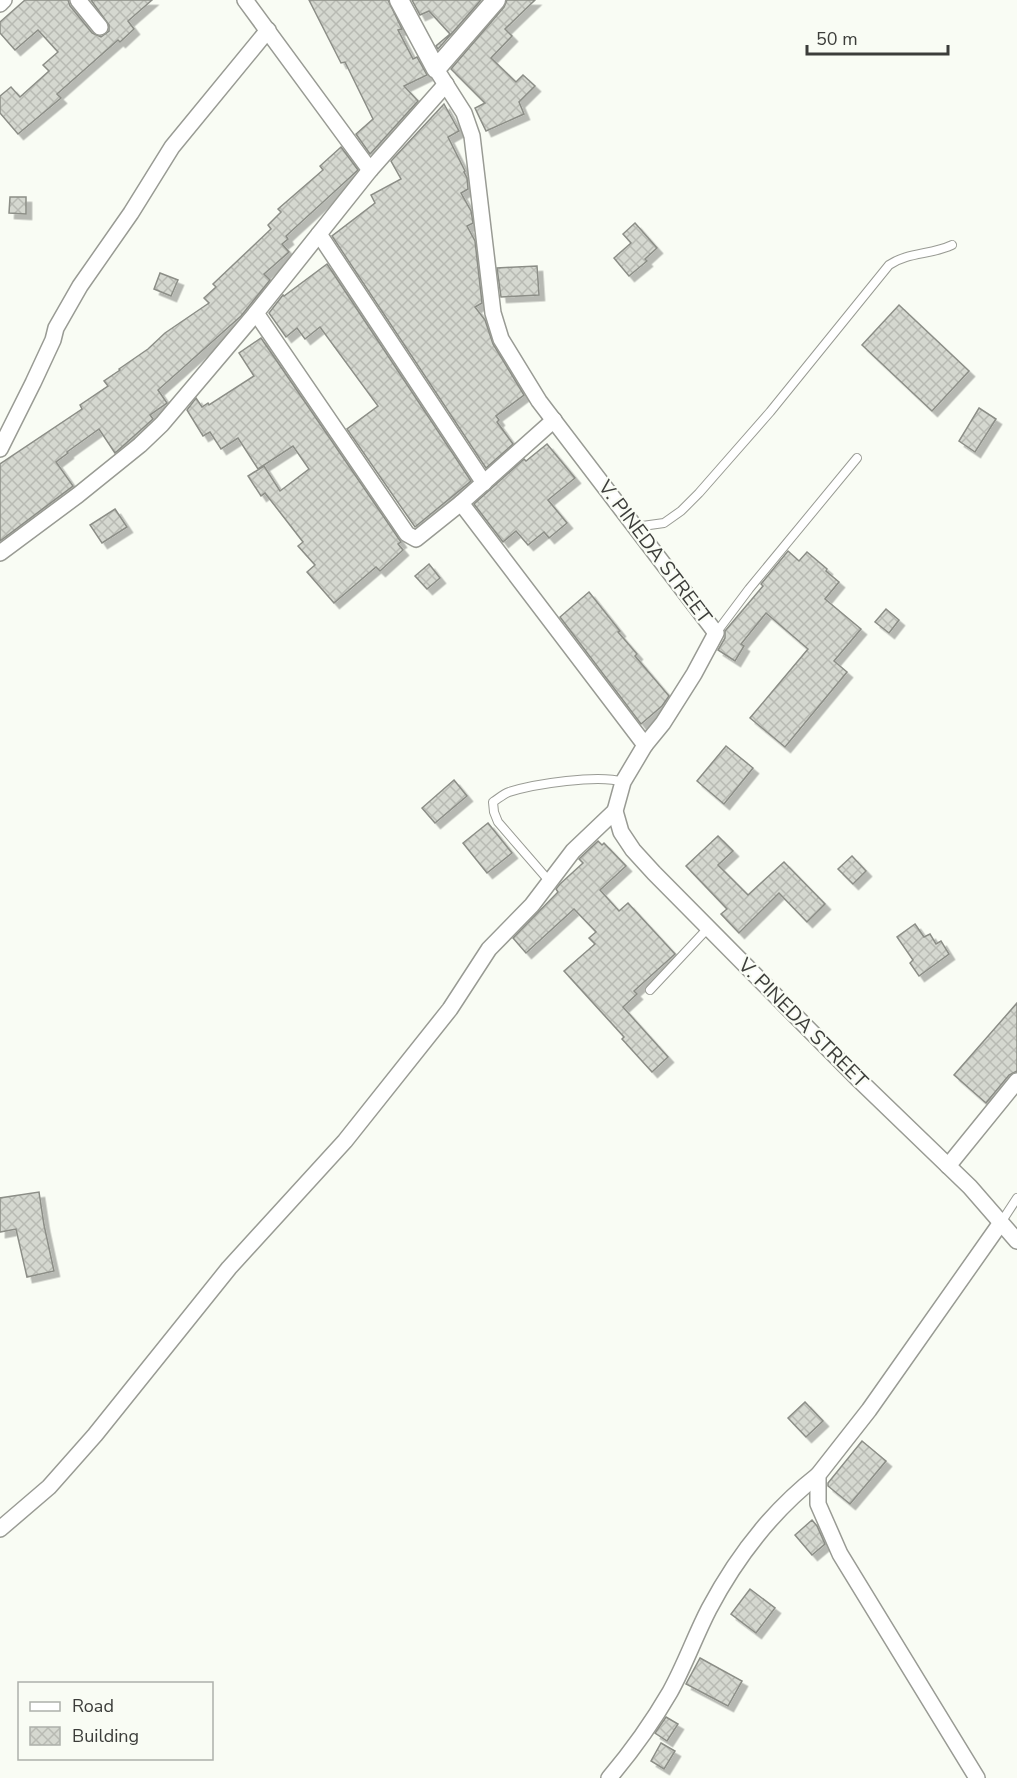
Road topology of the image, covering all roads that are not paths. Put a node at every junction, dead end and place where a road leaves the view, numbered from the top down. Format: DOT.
graph roads {
  1 [pos="4,0"];
  2 [pos="78,0"];
  3 [pos="245,0"];
  4 [pos="399,0"];
  5 [pos="496,0"];
  6 [pos="0,4"];
  7 [pos="100,27"];
  8 [pos="268,30"];
  9 [pos="441,77"];
  10 [pos="370,170"];
  11 [pos="319,234"];
  12 [pos="952,245"];
  13 [pos="256,313"];
  14 [pos="554,420"];
  15 [pos="0,449"];
  16 [pos="857,458"];
  17 [pos="484,483"];
  18 [pos="461,503"];
  19 [pos="635,527"];
  20 [pos="0,553"];
  21 [pos="716,633"];
  22 [pos="645,745"];
  23 [pos="623,782"];
  24 [pos="615,811"];
  25 [pos="550,882"];
  26 [pos="709,927"];
  27 [pos="650,990"];
  28 [pos="1017,1081"];
  29 [pos="948,1166"];
  30 [pos="1017,1198"];
  31 [pos="1000,1224"];
  32 [pos="1017,1241"];
  33 [pos="818,1475"];
  34 [pos="0,1529"];
  35 [pos="609,1778"];
  36 [pos="977,1778"];
  1 -- 6 [label="street"];
  2 -- 7 [label="street"];
  3 -- 8 [label="street"];
  4 -- 9 [label="street, V. PINEDA STREET"];
  5 -- 9 [label="street"];
  8 -- 10 [label="street"];
  8 -- 15 [label="street"];
  9 -- 10 [label="street"];
  9 -- 14 [label="street, V. PINEDA STREET"];
  10 -- 11 [label="street"];
  11 -- 13 [label="street"];
  11 -- 17 [label="street"];
  12 -- 19 [label="lane"];
  13 -- 18 [label="street"];
  13 -- 20 [label="street"];
  14 -- 17 [label="street"];
  14 -- 19 [label="street, V. PINEDA STREET"];
  16 -- 21 [label="lane"];
  17 -- 18 [label="street"];
  18 -- 22 [label="street"];
  19 -- 21 [label="street, V. PINEDA STREET"];
  21 -- 22 [label="street, V. PINEDA STREET"];
  22 -- 23 [label="street, V. PINEDA STREET"];
  23 -- 24 [label="street, V. PINEDA STREET"];
  23 -- 25 [label="lane"];
  24 -- 25 [label="street"];
  24 -- 26 [label="street, V. PINEDA STREET"];
  25 -- 34 [label="street"];
  26 -- 27 [label="lane"];
  26 -- 29 [label="street, V. PINEDA STREET"];
  28 -- 29 [label="street"];
  29 -- 31 [label="street, V. PINEDA STREET"];
  30 -- 31 [label="lane"];
  31 -- 32 [label="street, V. PINEDA STREET"];
  31 -- 33 [label="street"];
  33 -- 35 [label="street"];
  33 -- 36 [label="street"];
}
